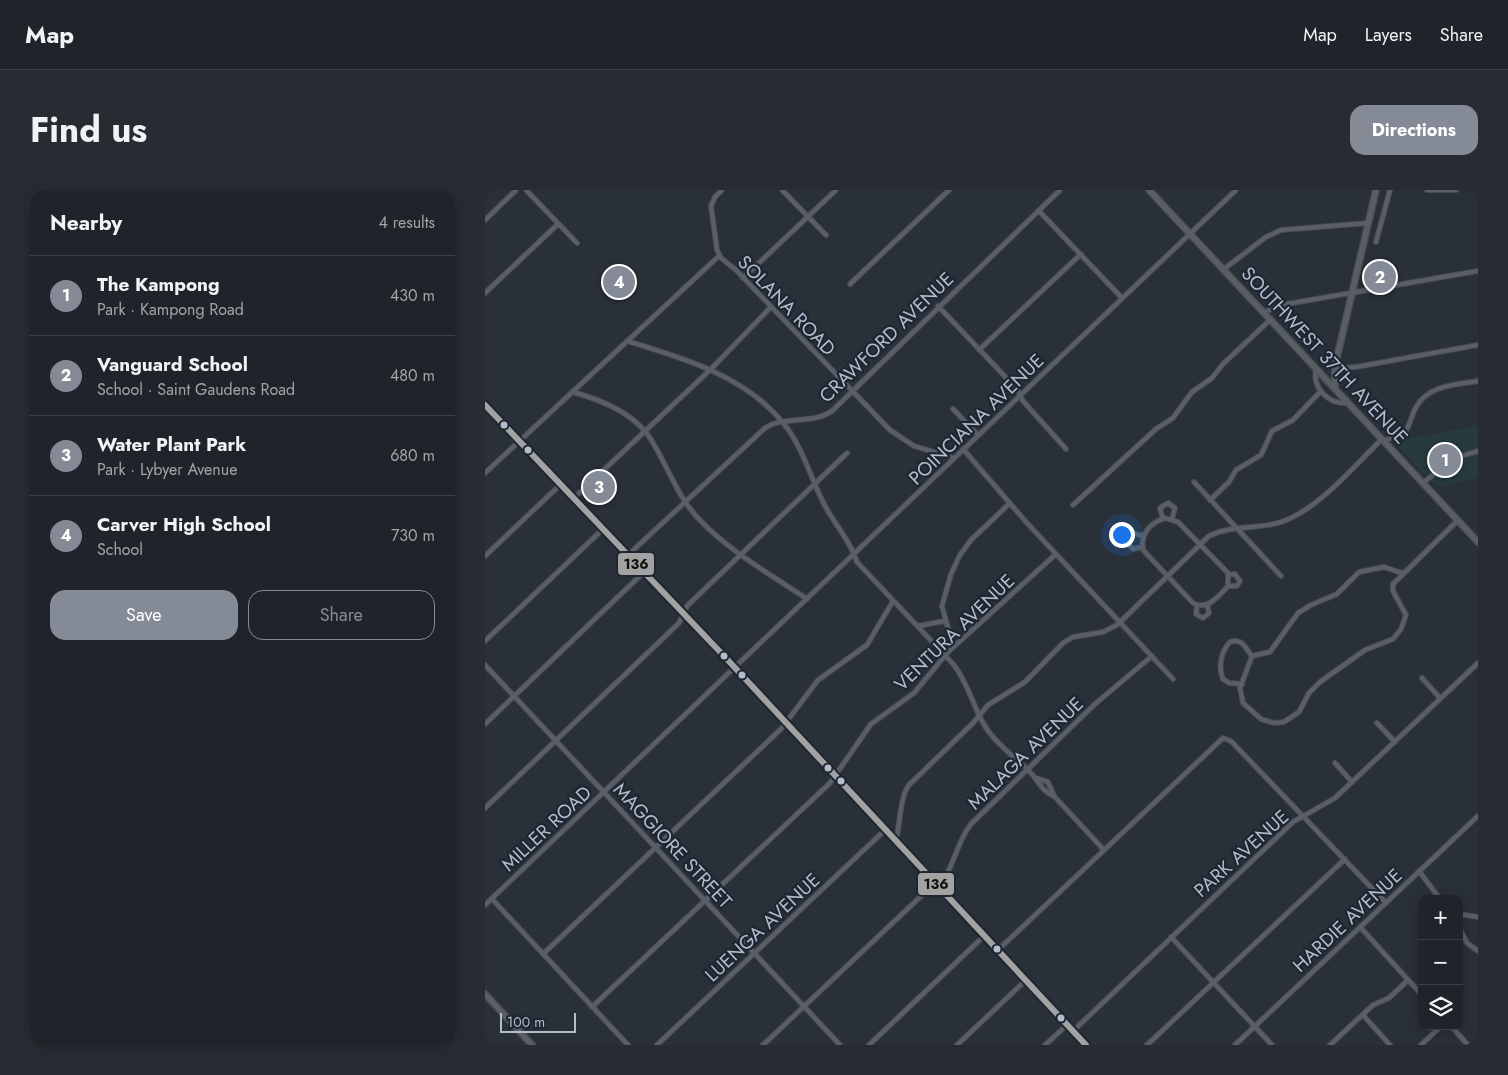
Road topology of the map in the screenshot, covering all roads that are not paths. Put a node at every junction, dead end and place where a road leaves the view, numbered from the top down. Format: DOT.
graph roads {
  1 [pos="516,190"];
  2 [pos="526,190"];
  3 [pos="722,190"];
  4 [pos="782,190"];
  5 [pos="836,190"];
  6 [pos="949,190"];
  7 [pos="1060,190"];
  8 [pos="1149,190"];
  9 [pos="1236,190"];
  10 [pos="1375,190"];
  11 [pos="1390,190"];
  12 [pos="1427,190"];
  13 [pos="1441,190"];
  14 [pos="1456,190"];
  15 [pos="1039,211"];
  16 [pos="808,217"];
  17 [pos="485,219"];
  18 [pos="1368,223"];
  19 [pos="558,224"];
  20 [pos="1190,233"];
  21 [pos="826,235"];
  22 [pos="1376,242"];
  23 [pos="577,243"];
  24 [pos="1081,254"];
  25 [pos="719,256"];
  26 [pos="1224,269"];
  27 [pos="1478,271"];
  28 [pos="743,278"];
  29 [pos="850,284"];
  30 [pos="485,293"];
  31 [pos="1351,294"];
  32 [pos="1122,298"];
  33 [pos="938,306"];
  34 [pos="771,307"];
  35 [pos="1265,312"];
  36 [pos="1271,319"];
  37 [pos="627,341"];
  38 [pos="1478,345"];
  39 [pos="979,350"];
  40 [pos="1334,369"];
  41 [pos="711,370"];
  42 [pos="1318,370"];
  43 [pos="1478,381"];
  44 [pos="1335,388"];
  45 [pos="573,392"];
  46 [pos="853,392"];
  47 [pos="1321,392"];
  48 [pos="1020,396"];
  49 [pos="1349,403"];
  50 [pos="485,406"];
  51 [pos="953,409"];
  52 [pos="782,422"];
  53 [pos="645,432"];
  54 [pos="978,435"];
  55 [pos="1383,440"];
  56 [pos="519,441"];
  57 [pos="963,449"];
  58 [pos="1067,449"];
  59 [pos="1478,451"];
  60 [pos="847,453"];
  61 [pos="954,458"];
  62 [pos="485,473"];
  63 [pos="1194,482"];
  64 [pos="1423,483"];
  65 [pos="561,484"];
  66 [pos="814,484"];
  67 [pos="574,498"];
  68 [pos="1210,500"];
  69 [pos="685,501"];
  70 [pos="1010,503"];
  71 [pos="1073,505"];
  72 [pos="1163,519"];
  73 [pos="1172,519"];
  74 [pos="1458,520"];
  75 [pos="603,528"];
  76 [pos="1237,528"];
  77 [pos="1143,536"];
  78 [pos="1478,542"];
  79 [pos="1200,544"];
  80 [pos="1143,547"];
  81 [pos="742,554"];
  82 [pos="854,554"];
  83 [pos="1056,554"];
  84 [pos="628,555"];
  85 [pos="485,556"];
  86 [pos="644,572"];
  87 [pos="1402,573"];
  88 [pos="1228,575"];
  89 [pos="1168,576"];
  90 [pos="1281,576"];
  91 [pos="1228,586"];
  92 [pos="807,599"];
  93 [pos="893,601"];
  94 [pos="1207,604"];
  95 [pos="1197,605"];
  96 [pos="684,614"];
  97 [pos="945,621"];
  98 [pos="1120,622"];
  99 [pos="917,626"];
  100 [pos="485,641"];
  101 [pos="953,647"];
  102 [pos="945,655"];
  103 [pos="1152,656"];
  104 [pos="1252,656"];
  105 [pos="1478,662"];
  106 [pos="485,665"];
  107 [pos="735,668"];
  108 [pos="1422,678"];
  109 [pos="1173,679"];
  110 [pos="1242,684"];
  111 [pos="514,696"];
  112 [pos="1440,698"];
  113 [pos="979,715"];
  114 [pos="785,723"];
  115 [pos="1377,723"];
  116 [pos="485,724"];
  117 [pos="556,740"];
  118 [pos="1395,742"];
  119 [pos="1335,763"];
  120 [pos="1027,769"];
  121 [pos="835,776"];
  122 [pos="1036,778"];
  123 [pos="1352,782"];
  124 [pos="605,792"];
  125 [pos="1054,796"];
  126 [pos="485,808"];
  127 [pos="1304,816"];
  128 [pos="1478,816"];
  129 [pos="885,830"];
  130 [pos="896,841"];
  131 [pos="656,847"];
  132 [pos="1104,850"];
  133 [pos="1345,859"];
  134 [pos="1419,871"];
  135 [pos="937,885"];
  136 [pos="1437,895"];
  137 [pos="492,899"];
  138 [pos="705,900"];
  139 [pos="1386,903"];
  140 [pos="485,905"];
  141 [pos="1463,915"];
  142 [pos="1478,918"];
  143 [pos="1360,927"];
  144 [pos="1463,934"];
  145 [pos="984,936"];
  146 [pos="1171,937"];
  147 [pos="998,950"];
  148 [pos="1478,951"];
  149 [pos="755,953"];
  150 [pos="543,954"];
  151 [pos="1026,980"];
  152 [pos="1408,980"];
  153 [pos="1214,982"];
  154 [pos="1418,991"];
  155 [pos="485,994"];
  156 [pos="804,1006"];
  157 [pos="593,1007"];
  158 [pos="1363,1015"];
  159 [pos="1067,1025"];
  160 [pos="1255,1027"];
  161 [pos="1437,1030"];
  162 [pos="1455,1030"];
  163 [pos="1073,1031"];
  164 [pos="532,1045"];
  165 [pos="628,1045"];
  166 [pos="657,1045"];
  167 [pos="763,1045"];
  168 [pos="840,1045"];
  169 [pos="869,1045"];
  170 [pos="957,1045"];
  171 [pos="1045,1045"];
  172 [pos="1086,1045"];
  173 [pos="1147,1045"];
  174 [pos="1235,1045"];
  175 [pos="1272,1045"];
  176 [pos="1331,1045"];
  177 [pos="1390,1045"];
  178 [pos="1421,1045"];
  179 [pos="1468,1045"];
  1 -- 17 [label="street"];
  2 -- 19 [label="street"];
  3 -- 25 [label="street"];
  4 -- 16 [label="street"];
  5 -- 16 [label="street"];
  6 -- 29 [label="street"];
  7 -- 15 [label="street, CRAWFORD AVENUE"];
  8 -- 20 [label="main road, SOUTHWEST 37TH AVENUE"];
  9 -- 20 [label="street, POINCIANA AVENUE"];
  10 -- 18 [label="main road"];
  11 -- 22 [label="street"];
  12 -- 13 [label="street"];
  13 -- 14 [label="street"];
  15 -- 24 [label="street"];
  15 -- 33 [label="street, CRAWFORD AVENUE"];
  16 -- 21 [label="street"];
  16 -- 28 [label="street"];
  18 -- 26 [label="street"];
  18 -- 31 [label="main road"];
  19 -- 23 [label="street"];
  19 -- 30 [label="street"];
  20 -- 26 [label="main road, SOUTHWEST 37TH AVENUE"];
  20 -- 32 [label="street, POINCIANA AVENUE"];
  24 -- 32 [label="street"];
  24 -- 39 [label="street"];
  25 -- 28 [label="street, SOLANA ROAD"];
  25 -- 37 [label="street"];
  26 -- 35 [label="main road, SOUTHWEST 37TH AVENUE"];
  27 -- 31 [label="street"];
  28 -- 34 [label="street, SOLANA ROAD"];
  31 -- 35 [label="street"];
  31 -- 40 [label="main road"];
  32 -- 48 [label="street, POINCIANA AVENUE"];
  33 -- 39 [label="street"];
  33 -- 46 [label="street, CRAWFORD AVENUE"];
  34 -- 41 [label="street"];
  34 -- 46 [label="street, SOLANA ROAD"];
  35 -- 36 [label="main road, SOUTHWEST 37TH AVENUE"];
  36 -- 42 [label="main road, SOUTHWEST 37TH AVENUE"];
  36 -- 71 [label="street"];
  37 -- 41 [label="street"];
  37 -- 45 [label="street"];
  38 -- 40 [label="street"];
  39 -- 48 [label="street"];
  40 -- 42 [label="main road"];
  40 -- 44 [label="main road"];
  41 -- 52 [label="street"];
  41 -- 53 [label="street"];
  42 -- 44 [label="main road, SOUTHWEST 37TH AVENUE"];
  42 -- 47 [label="street"];
  43 -- 55 [label="street"];
  44 -- 49 [label="main road, SOUTHWEST 37TH AVENUE"];
  45 -- 53 [label="street"];
  45 -- 56 [label="street"];
  46 -- 52 [label="street, CRAWFORD AVENUE"];
  46 -- 61 [label="street, SOLANA ROAD"];
  47 -- 49 [label="street"];
  47 -- 68 [label="street"];
  48 -- 54 [label="street, POINCIANA AVENUE"];
  48 -- 58 [label="street"];
  49 -- 55 [label="main road, SOUTHWEST 37TH AVENUE"];
  50 -- 56 [label="main road"];
  51 -- 54 [label="street"];
  52 -- 66 [label="street"];
  52 -- 69 [label="street, CRAWFORD AVENUE"];
  53 -- 67 [label="street"];
  53 -- 69 [label="street"];
  54 -- 57 [label="street, POINCIANA AVENUE"];
  55 -- 64 [label="main road, SOUTHWEST 37TH AVENUE"];
  55 -- 76 [label="street"];
  56 -- 62 [label="street"];
  56 -- 65 [label="main road"];
  57 -- 61 [label="street, POINCIANA AVENUE"];
  57 -- 70 [label="street"];
  59 -- 64 [label="street"];
  60 -- 66 [label="street"];
  61 -- 82 [label="street, POINCIANA AVENUE"];
  63 -- 68 [label="street"];
  64 -- 74 [label="main road, SOUTHWEST 37TH AVENUE"];
  65 -- 67 [label="main road"];
  65 -- 85 [label="street"];
  66 -- 81 [label="street"];
  66 -- 82 [label="street"];
  67 -- 75 [label="main road"];
  68 -- 76 [label="street"];
  69 -- 81 [label="street"];
  69 -- 84 [label="street, CRAWFORD AVENUE"];
  70 -- 83 [label="street"];
  70 -- 97 [label="street"];
  72 -- 73 [label="street"];
  72 -- 73 [label="street"];
  72 -- 77 [label="street"];
  73 -- 79 [label="street"];
  74 -- 78 [label="main road, SOUTHWEST 37TH AVENUE"];
  74 -- 87 [label="street"];
  75 -- 84 [label="main road"];
  75 -- 100 [label="street"];
  76 -- 79 [label="street"];
  76 -- 90 [label="street"];
  77 -- 80 [label="street"];
  77 -- 80 [label="street"];
  79 -- 88 [label="street"];
  79 -- 89 [label="street"];
  80 -- 89 [label="street"];
  81 -- 92 [label="street"];
  81 -- 96 [label="street"];
  82 -- 92 [label="street, POINCIANA AVENUE"];
  82 -- 93 [label="street"];
  83 -- 98 [label="street"];
  83 -- 101 [label="street, VENTURA AVENUE"];
  84 -- 86 [label="main road"];
  86 -- 96 [label="main road"];
  86 -- 111 [label="street"];
  87 -- 104 [label="street"];
  87 -- 110 [label="street"];
  88 -- 91 [label="street"];
  88 -- 91 [label="street"];
  89 -- 95 [label="street"];
  89 -- 98 [label="street"];
  91 -- 94 [label="street"];
  92 -- 107 [label="street, POINCIANA AVENUE"];
  93 -- 99 [label="street"];
  93 -- 114 [label="street"];
  94 -- 95 [label="street"];
  94 -- 95 [label="street"];
  96 -- 107 [label="main road"];
  96 -- 117 [label="street"];
  97 -- 99 [label="street"];
  97 -- 101 [label="street"];
  98 -- 103 [label="street"];
  98 -- 113 [label="street"];
  99 -- 102 [label="street"];
  101 -- 102 [label="street, VENTURA AVENUE"];
  102 -- 113 [label="street"];
  102 -- 121 [label="street, VENTURA AVENUE"];
  103 -- 109 [label="street"];
  103 -- 120 [label="street, MALAGA AVENUE"];
  104 -- 110 [label="street"];
  104 -- 110 [label="street"];
  105 -- 112 [label="street, PARK AVENUE"];
  106 -- 111 [label="street, MAGGIORE STREET"];
  107 -- 114 [label="main road"];
  107 -- 124 [label="street, MILLER ROAD"];
  108 -- 112 [label="street"];
  111 -- 116 [label="street"];
  111 -- 117 [label="street, MAGGIORE STREET"];
  112 -- 118 [label="street, PARK AVENUE"];
  113 -- 120 [label="street"];
  113 -- 130 [label="street"];
  114 -- 121 [label="main road"];
  114 -- 131 [label="street"];
  115 -- 118 [label="street"];
  117 -- 124 [label="street, MAGGIORE STREET"];
  117 -- 126 [label="street"];
  118 -- 123 [label="street, PARK AVENUE"];
  119 -- 123 [label="street"];
  120 -- 122 [label="street"];
  120 -- 135 [label="street, MALAGA AVENUE"];
  121 -- 129 [label="main road"];
  121 -- 138 [label="street, VENTURA AVENUE"];
  122 -- 125 [label="street"];
  122 -- 125 [label="street"];
  123 -- 127 [label="street, PARK AVENUE"];
  124 -- 131 [label="street, MAGGIORE STREET"];
  124 -- 137 [label="street, MILLER ROAD"];
  125 -- 132 [label="street"];
  127 -- 132 [label="street"];
  127 -- 133 [label="street"];
  127 -- 146 [label="street, PARK AVENUE"];
  128 -- 134 [label="street, HARDIE AVENUE"];
  129 -- 130 [label="main road"];
  129 -- 149 [label="street, LUENGA AVENUE"];
  130 -- 135 [label="main road"];
  131 -- 138 [label="street, MAGGIORE STREET"];
  131 -- 150 [label="street"];
  132 -- 147 [label="street"];
  133 -- 139 [label="street"];
  133 -- 153 [label="street"];
  134 -- 136 [label="street"];
  134 -- 139 [label="street, HARDIE AVENUE"];
  135 -- 145 [label="main road"];
  135 -- 156 [label="street, MALAGA AVENUE"];
  137 -- 140 [label="street, MILLER ROAD"];
  137 -- 150 [label="street"];
  138 -- 149 [label="street, MAGGIORE STREET"];
  138 -- 157 [label="street, VENTURA AVENUE"];
  139 -- 143 [label="street, HARDIE AVENUE"];
  141 -- 142 [label="street"];
  143 -- 152 [label="street"];
  143 -- 160 [label="street, HARDIE AVENUE"];
  144 -- 148 [label="street"];
  145 -- 147 [label="main road"];
  145 -- 169 [label="street"];
  146 -- 153 [label="street"];
  146 -- 163 [label="street, PARK AVENUE"];
  147 -- 151 [label="main road"];
  149 -- 156 [label="street, MAGGIORE STREET"];
  149 -- 166 [label="street, LUENGA AVENUE"];
  150 -- 157 [label="street"];
  151 -- 159 [label="main road"];
  151 -- 170 [label="street"];
  152 -- 154 [label="street"];
  152 -- 158 [label="street"];
  153 -- 160 [label="street"];
  153 -- 173 [label="street"];
  155 -- 164 [label="street"];
  156 -- 167 [label="street, MALAGA AVENUE"];
  156 -- 168 [label="street, MAGGIORE STREET"];
  157 -- 165 [label="street"];
  158 -- 176 [label="street"];
  158 -- 177 [label="street"];
  159 -- 163 [label="main road"];
  159 -- 171 [label="street"];
  160 -- 174 [label="street, HARDIE AVENUE"];
  160 -- 175 [label="street"];
  161 -- 178 [label="street"];
  162 -- 179 [label="street"];
  163 -- 172 [label="main road"];
}
